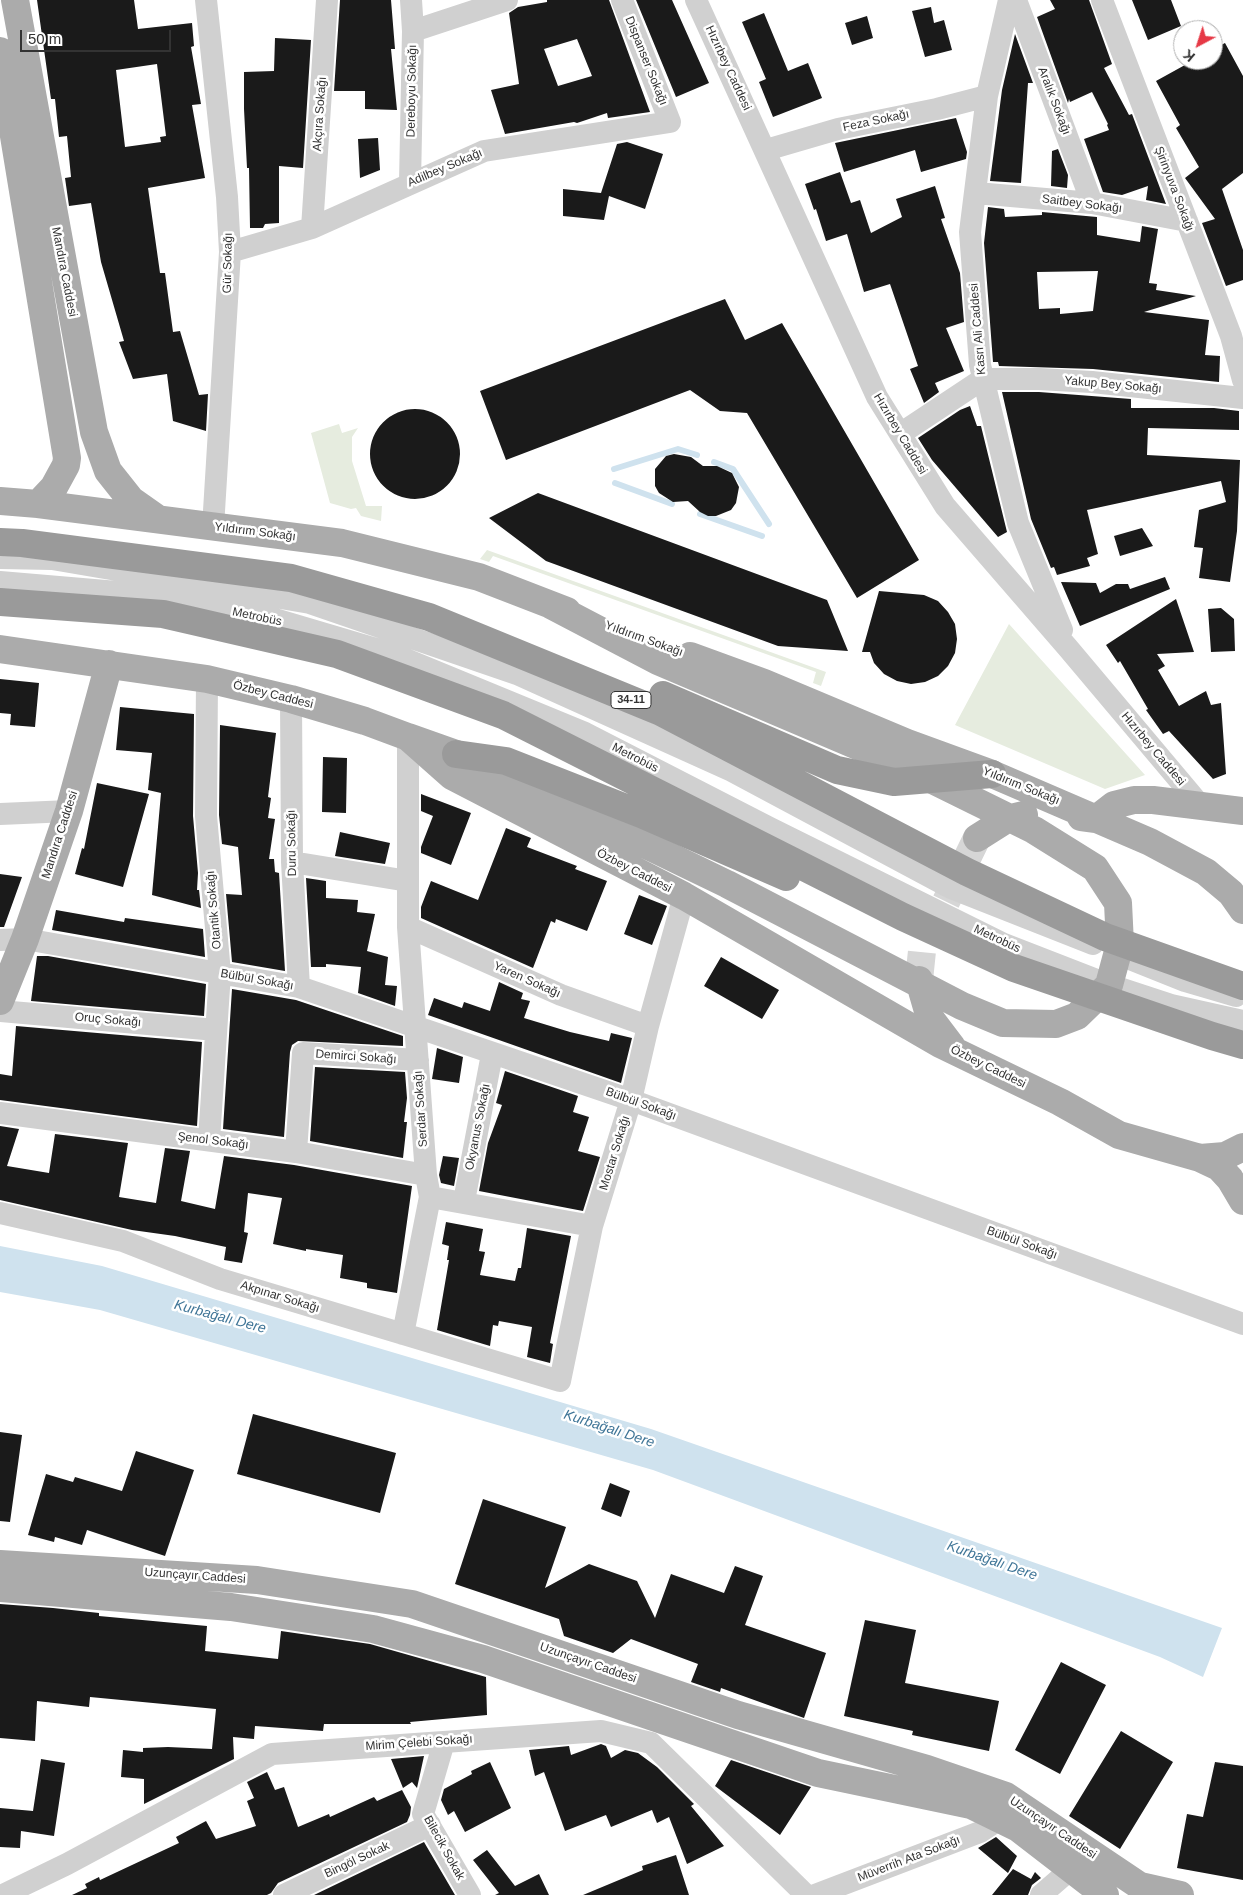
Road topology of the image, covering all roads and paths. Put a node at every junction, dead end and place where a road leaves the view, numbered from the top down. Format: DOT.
graph roads {
  1 [pos="15,0"];
  2 [pos="206,0"];
  3 [pos="327,0"];
  4 [pos="411,0"];
  5 [pos="507,0"];
  6 [pos="622,0"];
  7 [pos="1009,0"];
  8 [pos="1016,0"];
  9 [pos="1102,0"];
  10 [pos="703,2"];
  11 [pos="413,31"];
  12 [pos="0,51"];
  13 [pos="986,96"];
  14 [pos="670,122"];
  15 [pos="766,150"];
  16 [pos="410,183"];
  17 [pos="976,193"];
  18 [pos="1092,203"];
  19 [pos="1186,221"];
  20 [pos="312,228"];
  21 [pos="230,252"];
  22 [pos="983,379"];
  23 [pos="1243,380"];
  24 [pos="1243,398"];
  25 [pos="900,434"];
  26 [pos="0,501"];
  27 [pos="38,504"];
  28 [pos="159,520"];
  29 [pos="213,526"];
  30 [pos="7,542"];
  31 [pos="0,558"];
  32 [pos="0,582"];
  33 [pos="0,602"];
  34 [pos="551,605"];
  35 [pos="429,617"];
  36 [pos="1068,648"];
  37 [pos="0,649"];
  38 [pos="109,664"];
  39 [pos="207,679"];
  40 [pos="291,699"];
  41 [pos="408,737"];
  42 [pos="456,754"];
  43 [pos="992,774"];
  44 [pos="1201,806"];
  45 [pos="69,811"];
  46 [pos="1243,811"];
  47 [pos="0,814"];
  48 [pos="1096,819"];
  49 [pos="977,838"];
  50 [pos="292,862"];
  51 [pos="408,881"];
  52 [pos="684,896"];
  53 [pos="1243,910"];
  54 [pos="903,917"];
  55 [pos="408,927"];
  56 [pos="12,940"];
  57 [pos="220,973"];
  58 [pos="920,980"];
  59 [pos="299,987"];
  60 [pos="1232,989"];
  61 [pos="0,1001"];
  62 [pos="0,1011"];
  63 [pos="1243,1021"];
  64 [pos="416,1026"];
  65 [pos="648,1026"];
  66 [pos="1214,1026"];
  67 [pos="216,1030"];
  68 [pos="1243,1045"];
  69 [pos="955,1051"];
  70 [pos="492,1054"];
  71 [pos="418,1060"];
  72 [pos="631,1100"];
  73 [pos="0,1113"];
  74 [pos="209,1140"];
  75 [pos="1243,1147"];
  76 [pos="296,1152"];
  77 [pos="1200,1158"];
  78 [pos="426,1175"];
  79 [pos="430,1197"];
  80 [pos="464,1201"];
  81 [pos="1243,1201"];
  82 [pos="0,1213"];
  83 [pos="592,1226"];
  84 [pos="1243,1324"];
  85 [pos="403,1334"];
  86 [pos="560,1382"];
  87 [pos="0,1564"];
  88 [pos="0,1588"];
  89 [pos="704,1733"];
  90 [pos="444,1742"];
  91 [pos="651,1744"];
  92 [pos="1001,1818"];
  93 [pos="430,1825"];
  94 [pos="1071,1869"];
  95 [pos="3,1895"];
  96 [pos="284,1895"];
  97 [pos="470,1895"];
  98 [pos="806,1895"];
  99 [pos="815,1895"];
  100 [pos="1042,1895"];
  101 [pos="1105,1895"];
  102 [pos="1180,1895"];
  1 -- 28 [label="main road, Mandıra Caddesi"];
  2 -- 21 [label="street, Gür Sokağı"];
  3 -- 20 [label="street, Akçıra Sokağı"];
  4 -- 11 [label="street, Dereboyu Sokağı"];
  5 -- 11 [label="street"];
  6 -- 14 [label="street, Dispanser Sokağı"];
  7 -- 13 [label="street, Kasrı Ali Caddesi"];
  8 -- 18 [label="street, Aralık Sokağı"];
  9 -- 19 [label="street, Şirinyuva Sokağı"];
  10 -- 15 [label="street, Hızırbey Caddesi"];
  11 -- 16 [label="street, Dereboyu Sokağı"];
  12 -- 27 [label="main road"];
  13 -- 15 [label="street, Feza Sokağı"];
  13 -- 17 [label="street, Kasrı Ali Caddesi"];
  14 -- 16 [label="street, Adilbey Sokağı"];
  15 -- 25 [label="street, Hızırbey Caddesi"];
  16 -- 20 [label="street, Adilbey Sokağı"];
  17 -- 18 [label="street, Saitbey Sokağı"];
  17 -- 22 [label="street, Kasrı Ali Caddesi"];
  18 -- 19 [label="street, Saitbey Sokağı"];
  19 -- 23 [label="street, Şirinyuva Sokağı"];
  20 -- 21 [label="street, Adilbey Sokağı"];
  21 -- 29 [label="street, Gür Sokağı"];
  22 -- 24 [label="street, Yakup Bey Sokağı"];
  22 -- 25 [label="street"];
  22 -- 36 [label="street, Kasrı Ali Caddesi"];
  25 -- 36 [label="street, Hızırbey Caddesi"];
  26 -- 27 [label="main road, Yıldırım Sokağı"];
  27 -- 28 [label="main road, Yıldırım Sokağı"];
  28 -- 29 [label="main road, Yıldırım Sokağı"];
  29 -- 34 [label="main road, Yıldırım Sokağı"];
  30 -- 35 [label="highway, 34-11"];
  31 -- 60 [label="street, Metrobüs"];
  32 -- 66 [label="street, Metrobüs"];
  33 -- 54 [label="highway"];
  34 -- 42 [label="main road"];
  34 -- 43 [label="main road, Yıldırım Sokağı"];
  35 -- 43 [label="highway"];
  35 -- 60 [label="highway, 34-11"];
  36 -- 44 [label="street, Hızırbey Caddesi"];
  37 -- 38 [label="main road, Özbey Caddesi"];
  38 -- 39 [label="main road, Özbey Caddesi"];
  38 -- 45 [label="main road, Mandıra Caddesi"];
  39 -- 40 [label="main road, Özbey Caddesi"];
  39 -- 57 [label="street, Otantik Sokağı"];
  40 -- 41 [label="main road, Özbey Caddesi"];
  40 -- 50 [label="street, Duru Sokağı"];
  41 -- 42 [label="main road"];
  41 -- 51 [label="street, Serdar Sokağı"];
  41 -- 52 [label="main road, Özbey Caddesi"];
  42 -- 54 [label="highway"];
  43 -- 48 [label="main road, Yıldırım Sokağı"];
  44 -- 46 [label="main road"];
  44 -- 48 [label="main road"];
  45 -- 47 [label="street"];
  45 -- 56 [label="main road, Mandıra Caddesi"];
  48 -- 49 [label="main road"];
  48 -- 53 [label="main road, Yıldırım Sokağı"];
  50 -- 51 [label="street"];
  50 -- 59 [label="street, Duru Sokağı"];
  51 -- 55 [label="street, Serdar Sokağı"];
  52 -- 65 [label="street, Mostar Sokağı"];
  52 -- 69 [label="main road, Özbey Caddesi"];
  54 -- 66 [label="highway"];
  55 -- 64 [label="street, Serdar Sokağı"];
  55 -- 65 [label="street, Yaren Sokağı"];
  56 -- 57 [label="street, Bülbül Sokağı"];
  56 -- 61 [label="main road, Mandıra Caddesi"];
  57 -- 59 [label="street, Bülbül Sokağı"];
  57 -- 67 [label="street, Otantik Sokağı"];
  58 -- 69 [label="main road"];
  59 -- 64 [label="street, Bülbül Sokağı"];
  62 -- 67 [label="street, Oruç Sokağı"];
  63 -- 66 [label="street, Metrobüs"];
  64 -- 70 [label="street, Bülbül Sokağı"];
  64 -- 71 [label="street, Serdar Sokağı"];
  65 -- 72 [label="street, Mostar Sokağı"];
  66 -- 68 [label="highway"];
  67 -- 74 [label="street, Otantik Sokağı"];
  69 -- 77 [label="main road, Özbey Caddesi"];
  70 -- 72 [label="street, Bülbül Sokağı"];
  70 -- 80 [label="street, Okyanus Sokağı"];
  71 -- 76 [label="street, Demirci Sokağı"];
  71 -- 78 [label="street, Serdar Sokağı"];
  72 -- 83 [label="street, Mostar Sokağı"];
  72 -- 84 [label="street, Bülbül Sokağı"];
  73 -- 74 [label="street, Şenol Sokağı"];
  74 -- 76 [label="street, Şenol Sokağı"];
  75 -- 77 [label="main road, Özbey Caddesi"];
  76 -- 78 [label="street, Şenol Sokağı"];
  77 -- 81 [label="main road"];
  78 -- 79 [label="street, Serdar Sokağı"];
  79 -- 80 [label="street"];
  79 -- 85 [label="street, Serdar Sokağı"];
  80 -- 83 [label="street"];
  82 -- 85 [label="street, Akpınar Sokağı"];
  83 -- 86 [label="street, Mostar Sokağı"];
  85 -- 86 [label="street, Akpınar Sokağı"];
  87 -- 102 [label="main road, Uzunçayır Caddesi"];
  88 -- 89 [label="main road, Uzunçayır Caddesi"];
  89 -- 91 [label="street"];
  89 -- 92 [label="main road, Uzunçayır Caddesi"];
  90 -- 91 [label="street, Mirim Çelebi Sokağı"];
  90 -- 93 [label="street, Bilecik Sokak"];
  90 -- 95 [label="street, Mirim Çelebi Sokağı"];
  91 -- 98 [label="street, Mirim Çelebi Sokağı"];
  92 -- 94 [label="main road, Uzunçayır Caddesi"];
  92 -- 99 [label="street, Müverrih Ata Sokağı"];
  93 -- 96 [label="street, Bingöl Sokak"];
  93 -- 97 [label="street, Bilecik Sokak"];
  94 -- 100 [label="street"];
  94 -- 101 [label="main road, Uzunçayır Caddesi"];
}
